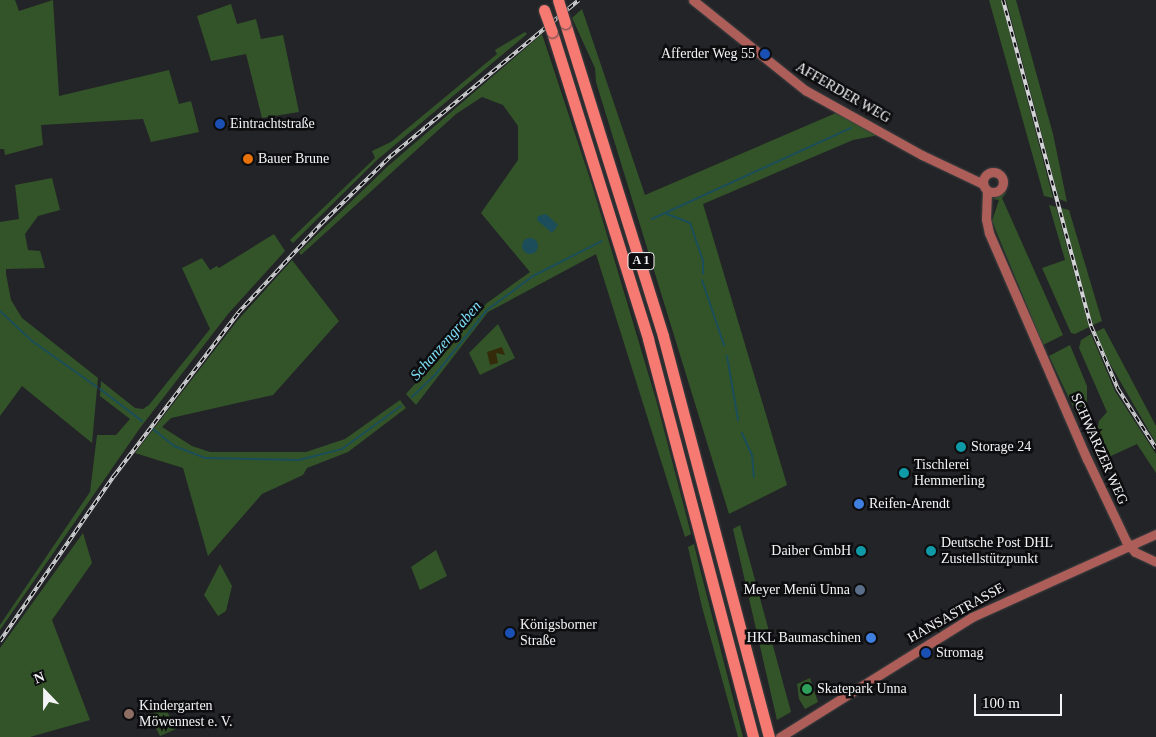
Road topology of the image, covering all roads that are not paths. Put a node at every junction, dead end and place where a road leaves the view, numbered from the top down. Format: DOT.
graph roads {
  1 [pos="558,0"];
  2 [pos="693,0"];
  3 [pos="543,5"];
  4 [pos="986,183"];
  5 [pos="998,192"];
  6 [pos="986,213"];
  7 [pos="1156,534"];
  8 [pos="1145,539"];
  9 [pos="1129,546"];
  10 [pos="1156,560"];
  11 [pos="753,736"];
  12 [pos="769,737"];
  13 [pos="780,737"];
  1 -- 12 [label="highway, A 1, bridge"];
  2 -- 4 [label="street, AFFERDER WEG"];
  3 -- 11 [label="highway, A 1, bridge"];
  4 -- 5 [label="street, AFFERDER WEG"];
  4 -- 5 [label="street"];
  4 -- 6 [label="street, SCHWARZER WEG"];
  5 -- 6 [label="street"];
  6 -- 9 [label="street, SCHWARZER WEG"];
  7 -- 8 [label="street, HANSASTRASSE"];
  8 -- 9 [label="street, HANSASTRASSE"];
  8 -- 10 [label="street"];
  9 -- 10 [label="street"];
  9 -- 13 [label="street, HANSASTRASSE"];
}
